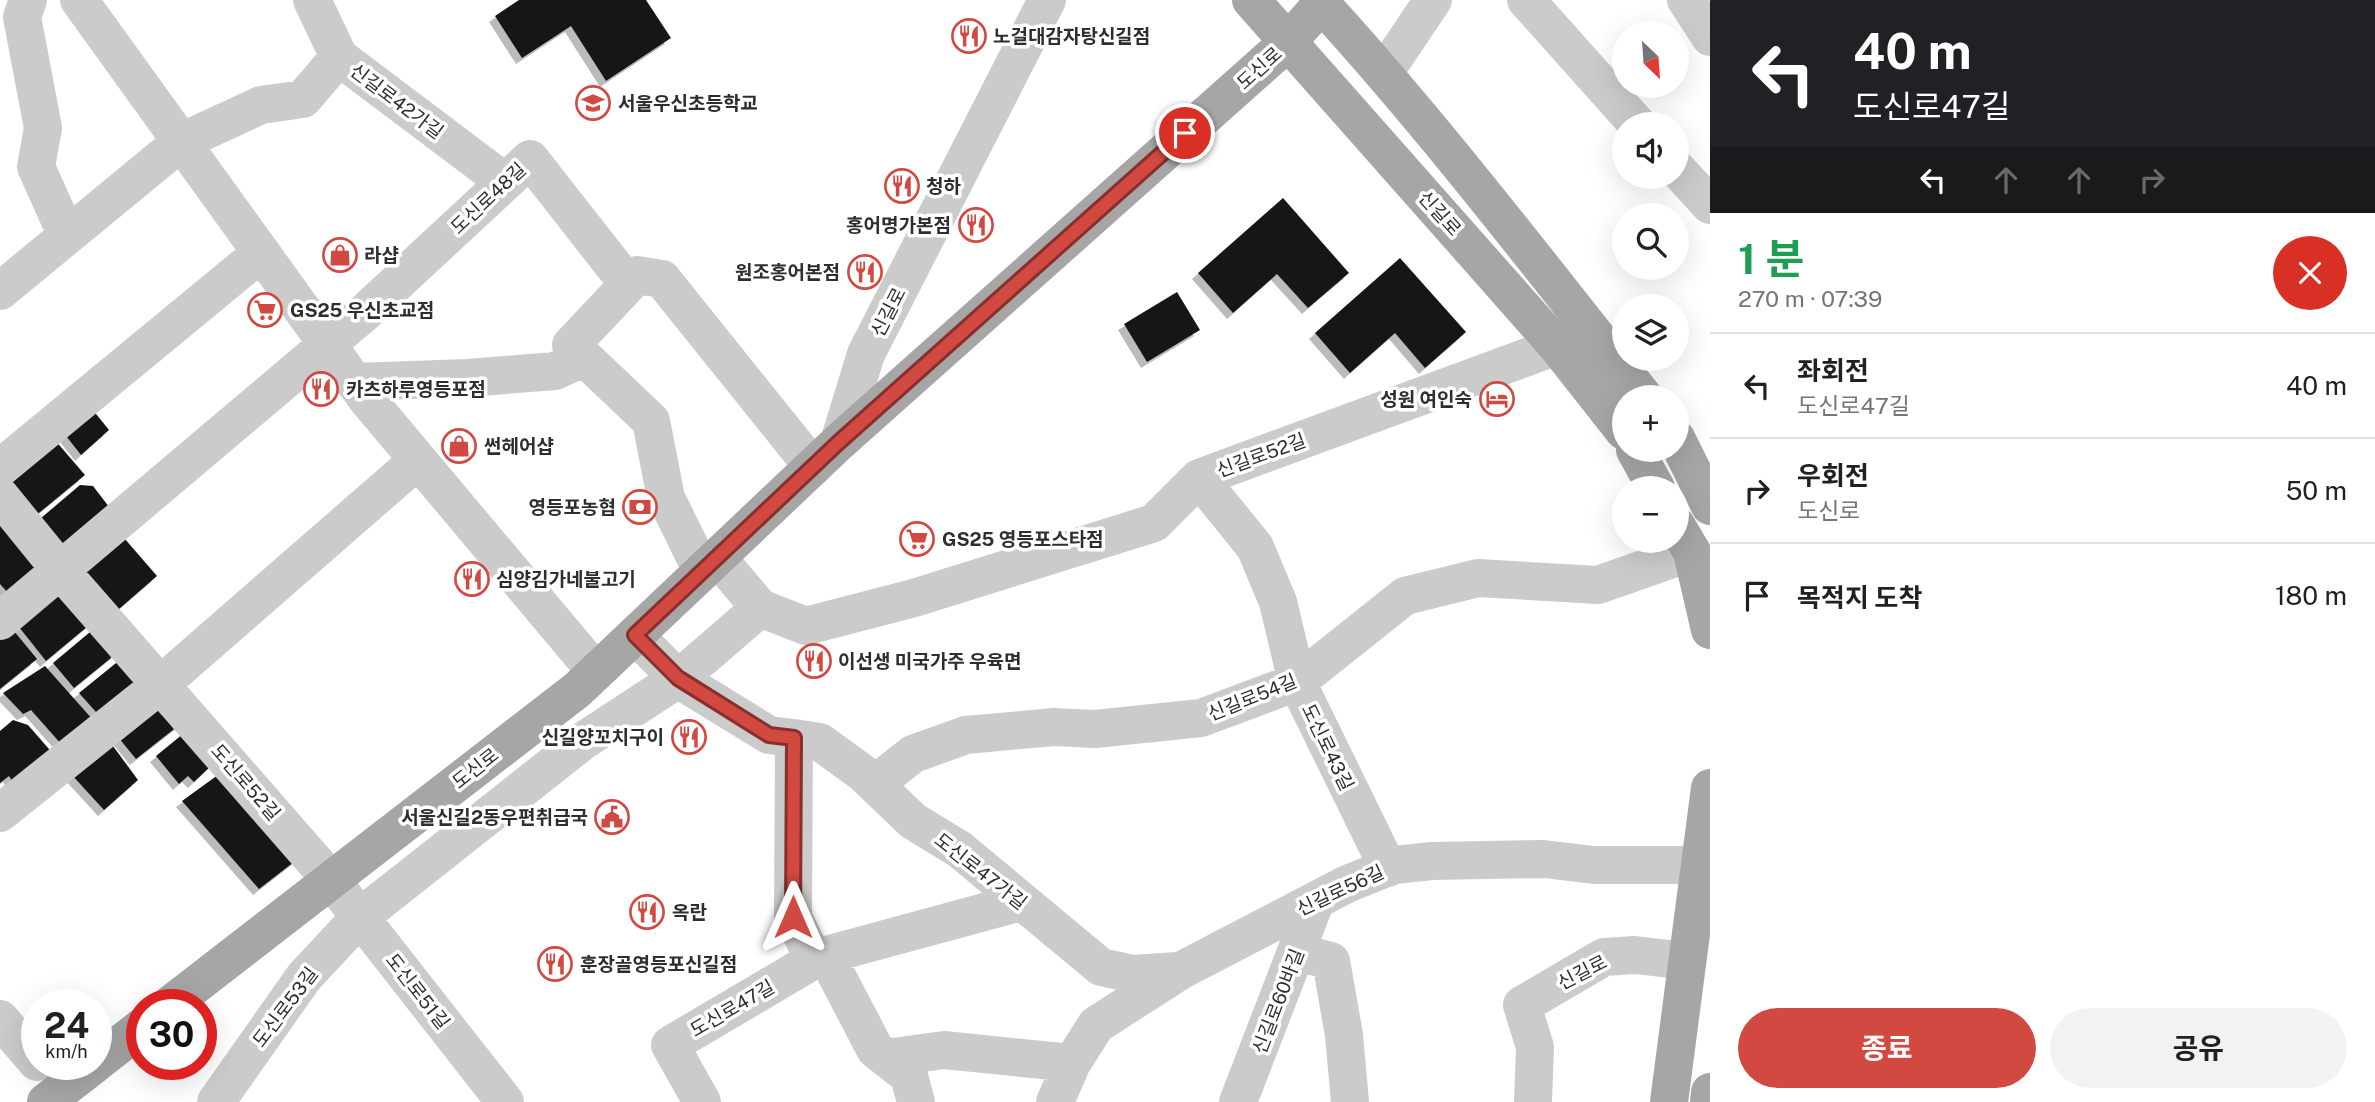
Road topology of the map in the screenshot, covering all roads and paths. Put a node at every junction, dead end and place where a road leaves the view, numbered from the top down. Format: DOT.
graph roads {
  1 [pos="79,0"];
  2 [pos="312,0"];
  3 [pos="1047,0"];
  4 [pos="1251,0"];
  5 [pos="1433,0"];
  6 [pos="1526,0"];
  7 [pos="1685,0"];
  8 [pos="1321,1"];
  9 [pos="16,14"];
  10 [pos="1710,37"];
  11 [pos="1287,43"];
  12 [pos="339,57"];
  13 [pos="1384,73"];
  14 [pos="1626,112"];
  15 [pos="181,142"];
  16 [pos="505,182"];
  17 [pos="1689,183"];
  18 [pos="1710,205"];
  19 [pos="67,236"];
  20 [pos="261,253"];
  21 [pos="628,284"];
  22 [pos="0,290"];
  23 [pos="326,343"];
  24 [pos="1557,346"];
  25 [pos="581,354"];
  26 [pos="354,382"];
  27 [pos="1635,385"];
  28 [pos="1612,416"];
  29 [pos="1689,452"];
  30 [pos="826,454"];
  31 [pos="418,460"];
  32 [pos="0,468"];
  33 [pos="1199,478"];
  34 [pos="0,496"];
  35 [pos="1710,506"];
  36 [pos="1657,553"];
  37 [pos="1688,553"];
  38 [pos="710,564"];
  39 [pos="61,571"];
  40 [pos="760,608"];
  41 [pos="0,621"];
  42 [pos="1710,630"];
  43 [pos="635,635"];
  44 [pos="596,672"];
  45 [pos="678,678"];
  46 [pos="1297,682"];
  47 [pos="160,685"];
  48 [pos="794,738"];
  49 [pos="875,784"];
  50 [pos="1710,788"];
  51 [pos="0,813"];
  52 [pos="1701,865"];
  53 [pos="1388,868"];
  54 [pos="331,880"];
  55 [pos="1316,900"];
  56 [pos="1021,902"];
  57 [pos="360,917"];
  58 [pos="1297,951"];
  59 [pos="1687,961"];
  60 [pos="1180,971"];
  61 [pos="190,989"];
  62 [pos="0,1019"];
  63 [pos="126,1039"];
  64 [pos="112,1050"];
  65 [pos="886,1058"];
  66 [pos="1072,1063"];
  67 [pos="50,1084"];
  68 [pos="1710,1092"];
  69 [pos="216,1102"];
  70 [pos="505,1102"];
  71 [pos="702,1102"];
  72 [pos="916,1102"];
  73 [pos="1055,1102"];
  74 [pos="1238,1102"];
  75 [pos="1350,1102"];
  76 [pos="1533,1102"];
  77 [pos="1669,1102"];
  78 [pos="1709,1102"];
  1 -- 15 [label="street"];
  2 -- 12 [label="street, 신길로42가길"];
  3 -- 30 [label="street, 신길로"];
  4 -- 11 [label="main road, 신길로"];
  5 -- 13 [label="street"];
  6 -- 14 [label="street"];
  7 -- 10 [label="street"];
  8 -- 11 [label="main road, 도신로"];
  8 -- 13 [label="main road"];
  9 -- 19 [label="street"];
  11 -- 24 [label="main road, 신길로"];
  11 -- 30 [label="main road, 도신로"];
  12 -- 15 [label="street"];
  12 -- 16 [label="street, 신길로42가길"];
  13 -- 27 [label="main road"];
  15 -- 19 [label="street"];
  15 -- 20 [label="street"];
  16 -- 21 [label="street, 도신로48길"];
  16 -- 23 [label="street, 도신로48길"];
  17 -- 18 [label="street"];
  19 -- 22 [label="street"];
  20 -- 23 [label="street"];
  20 -- 32 [label="street"];
  21 -- 25 [label="street"];
  21 -- 30 [label="street"];
  23 -- 26 [label="street"];
  23 -- 39 [label="street, 도신로48길"];
  24 -- 28 [label="main road, 신길로"];
  24 -- 33 [label="street, 신길로52길"];
  25 -- 26 [label="street"];
  25 -- 38 [label="street"];
  26 -- 31 [label="street"];
  29 -- 35 [label="main road"];
  30 -- 38 [label="main road, 도신로"];
  31 -- 44 [label="street"];
  31 -- 47 [label="street"];
  33 -- 40 [label="street, 신길로52길"];
  33 -- 46 [label="street, 도신로43길"];
  34 -- 39 [label="street, 도신로52길"];
  36 -- 46 [label="street, 신길로54길"];
  37 -- 42 [label="main road"];
  38 -- 40 [label="street, 신길로52길"];
  38 -- 43 [label="main road, 도신로"];
  39 -- 41 [label="street"];
  39 -- 47 [label="street, 도신로52길"];
  40 -- 45 [label="street, 도신로53길"];
  43 -- 44 [label="main road, 도신로"];
  43 -- 45 [label="street"];
  44 -- 54 [label="main road, 도신로"];
  45 -- 48 [label="street"];
  45 -- 57 [label="street, 도신로53길"];
  46 -- 49 [label="street, 신길로54길"];
  46 -- 53 [label="street, 도신로43길"];
  47 -- 51 [label="street"];
  47 -- 54 [label="street, 도신로52길"];
  48 -- 49 [label="street, 도신로47가길"];
  48 -- 71 [label="street, 도신로47길"];
  49 -- 56 [label="street, 도신로47가길"];
  50 -- 52 [label="main road"];
  52 -- 53 [label="street, 신길로56길"];
  52 -- 59 [label="main road"];
  53 -- 55 [label="street, 신길로56길"];
  54 -- 57 [label="street, 도신로51길"];
  54 -- 61 [label="main road, 도신로"];
  55 -- 58 [label="street, 신길로60바길"];
  55 -- 60 [label="street, 신길로56길"];
  56 -- 60 [label="street, 도신로47가길"];
  56 -- 65 [label="street"];
  57 -- 69 [label="street, 도신로53길"];
  57 -- 70 [label="street, 도신로51길"];
  58 -- 74 [label="street, 신길로60바길"];
  58 -- 75 [label="street"];
  59 -- 76 [label="street, 신길로"];
  59 -- 77 [label="main road"];
  60 -- 66 [label="street, 신길로56길"];
  62 -- 67 [label="street"];
  63 -- 64 [label="main road"];
  65 -- 66 [label="street"];
  65 -- 72 [label="street"];
  66 -- 73 [label="street, 신길로56길"];
  68 -- 78 [label="main road"];
}
